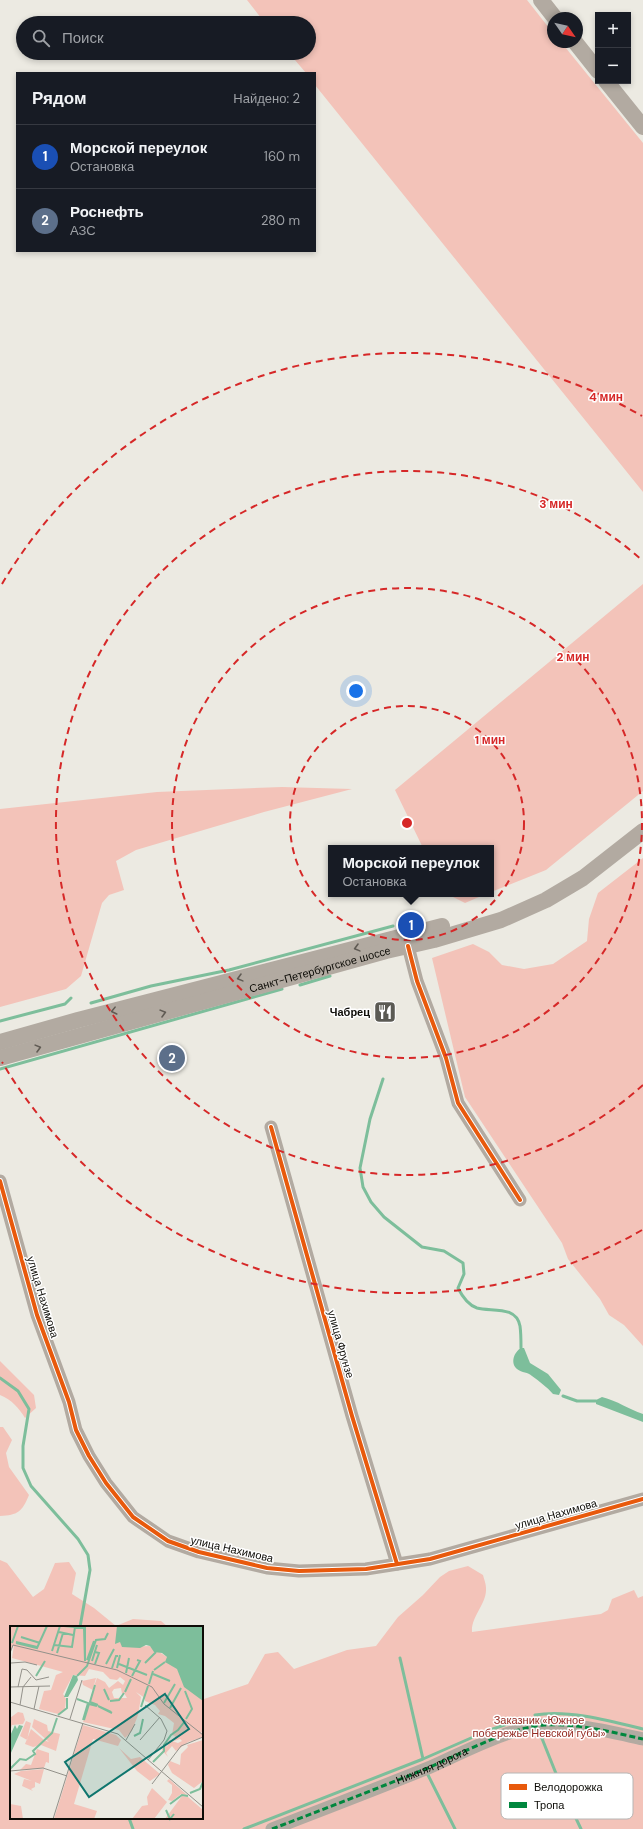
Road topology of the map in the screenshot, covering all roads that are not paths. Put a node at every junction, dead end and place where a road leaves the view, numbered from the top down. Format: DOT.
graph roads {
  1 [pos="541,0"];
  2 [pos="550,12"];
  3 [pos="580,48"];
  4 [pos="595,67"];
  5 [pos="608,84"];
  6 [pos="643,127"];
  7 [pos="643,818"];
  8 [pos="643,831"];
  9 [pos="408,946"];
  10 [pos="0,1042"];
  11 [pos="0,1058"];
  12 [pos="271,1127"];
  13 [pos="0,1181"];
  14 [pos="520,1200"];
  15 [pos="643,1499"];
  16 [pos="397,1564"];
  17 [pos="643,1739"];
  18 [pos="272,1829"];
  1 -- 2 [label="main road"];
  3 -- 4 [label="main road"];
  5 -- 6 [label="main road"];
  7 -- 10 [label="main road, Санкт-Петербургское шоссе, one-way"];
  8 -- 9 [label="main road, Санкт-Петербургское шоссе"];
  11 -- 9 [label="main road, Санкт-Петербургское шоссе, one-way"];
  9 -- 14 [label="street"];
  12 -- 16 [label="street, улица Фрунзе"];
  13 -- 16 [label="street, улица Нахимова"];
  15 -- 16 [label="street, улица Нахимова"];
  17 -- 18 [label="street, Нижняя дорога"];
}
